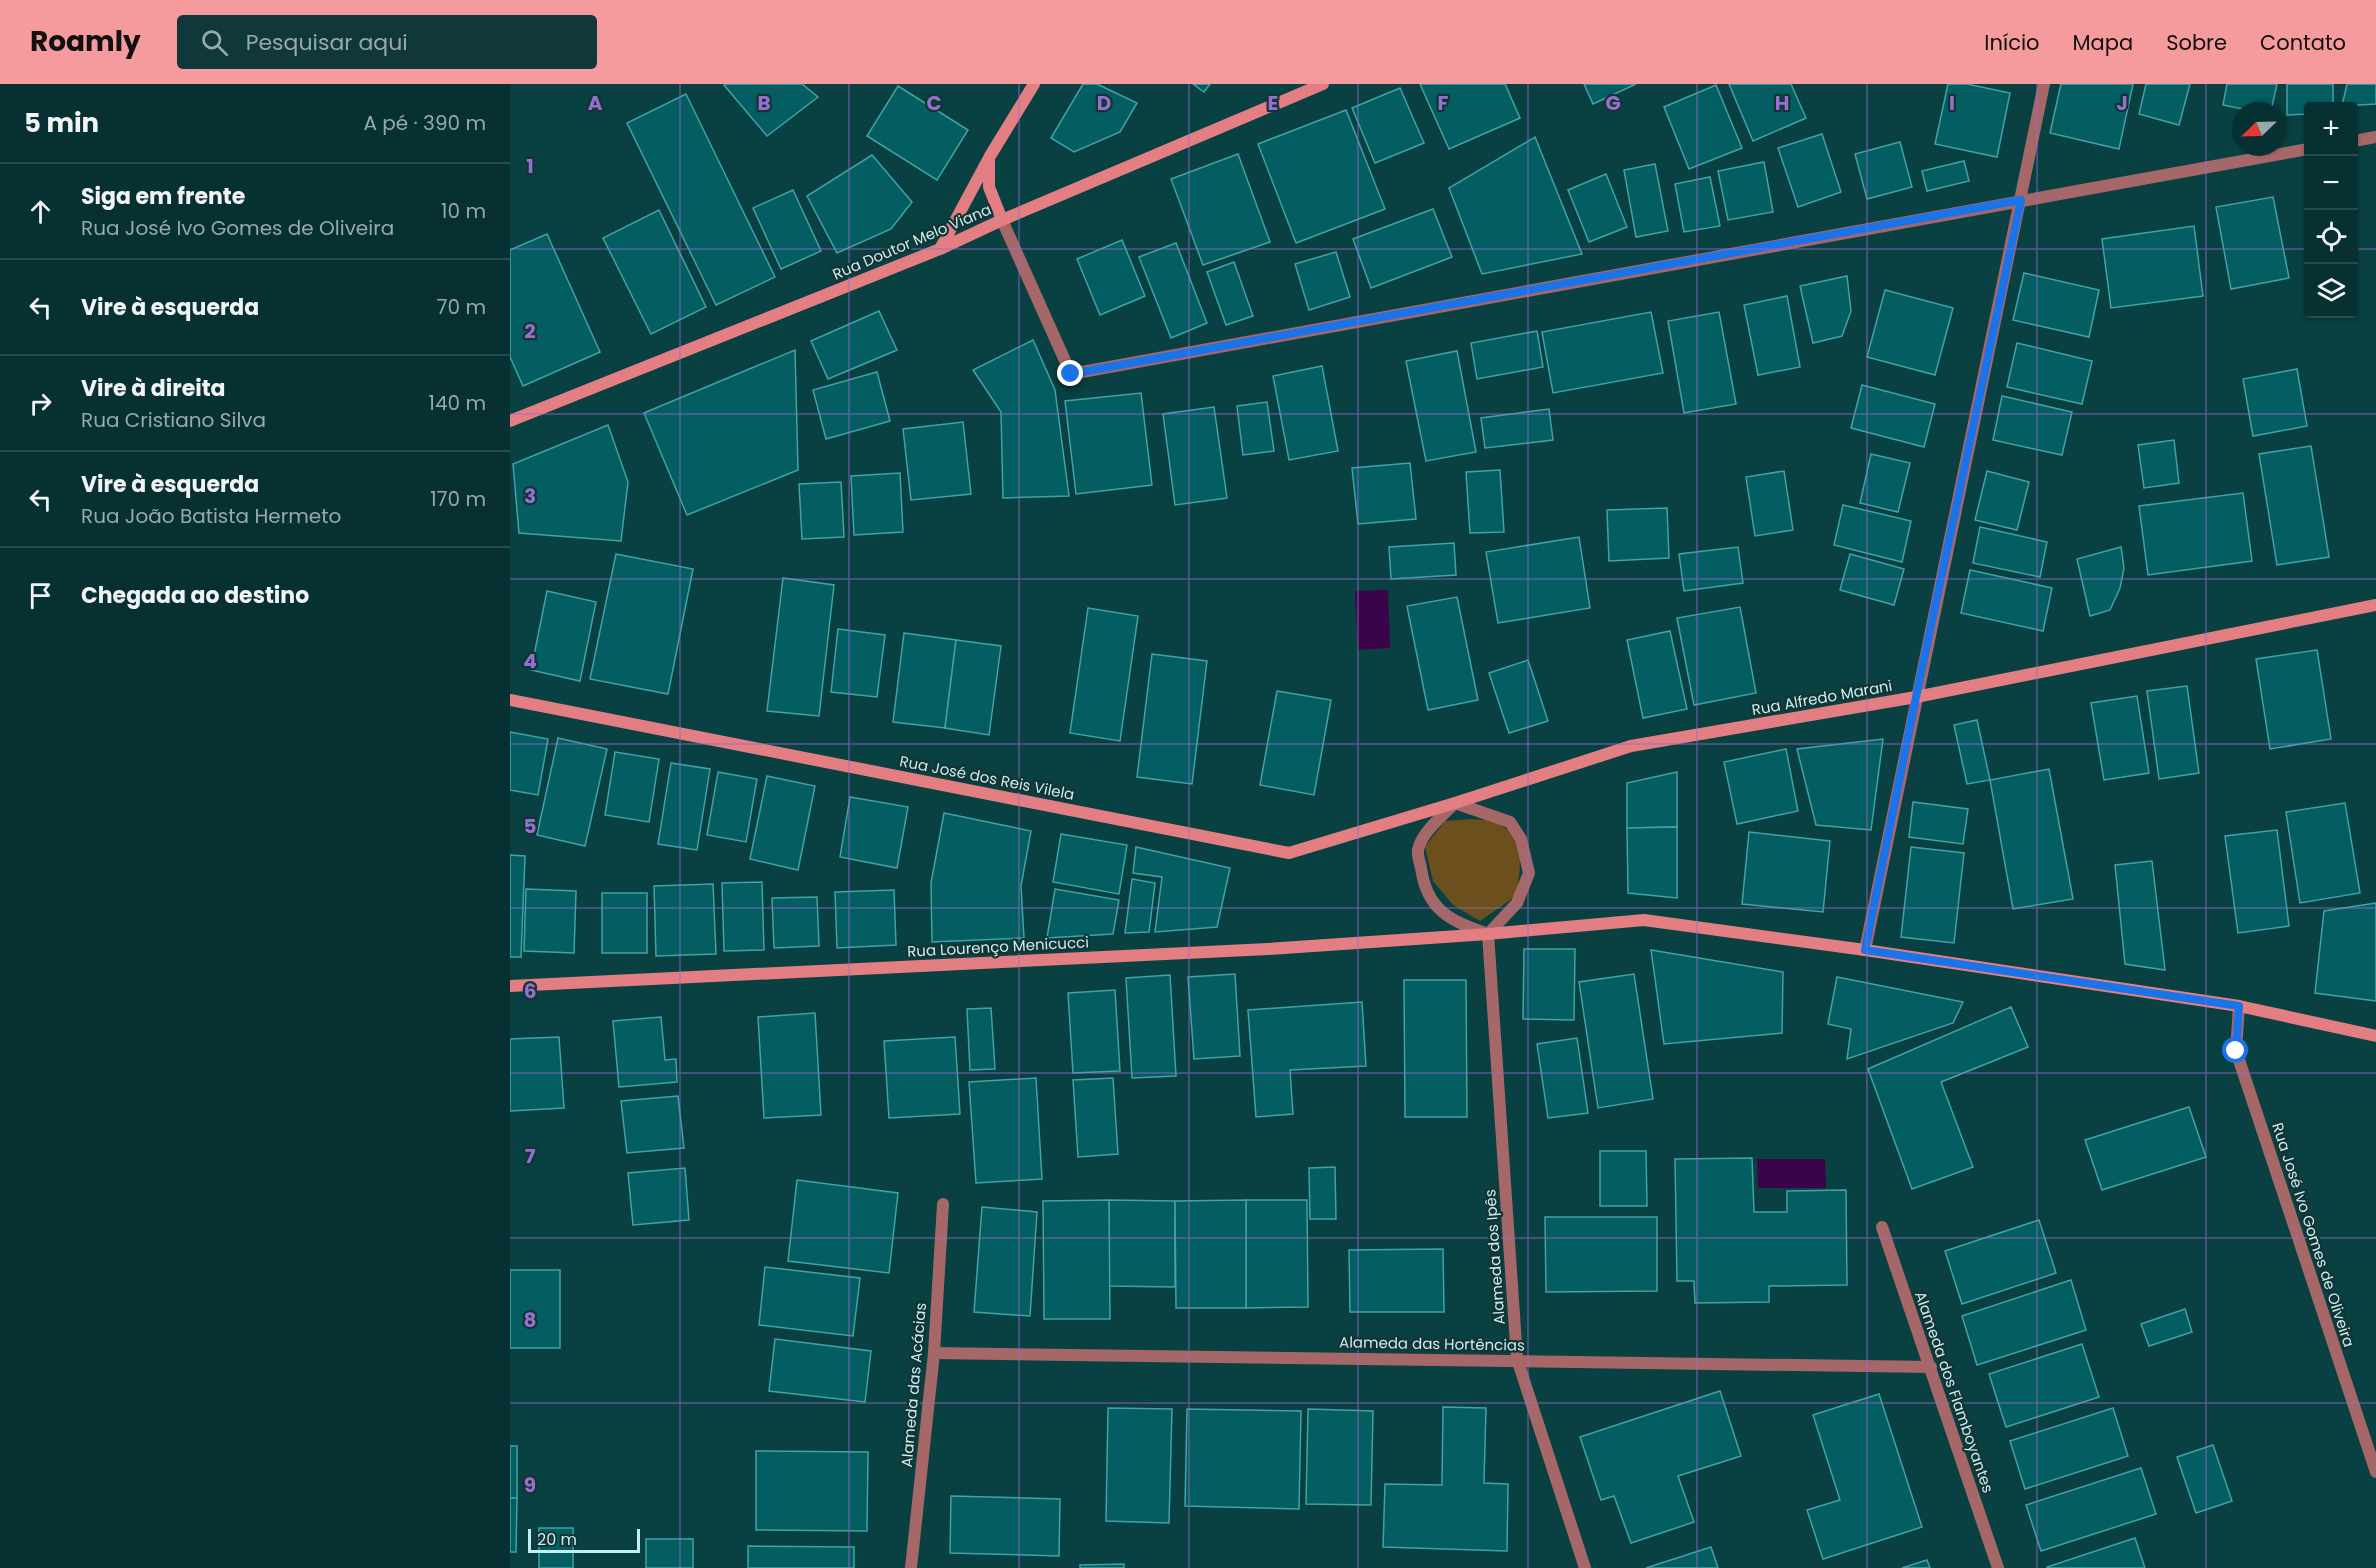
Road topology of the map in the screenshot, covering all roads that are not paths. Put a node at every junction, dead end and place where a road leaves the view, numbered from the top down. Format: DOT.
graph roads {
  1 [pos="1034,84"];
  2 [pos="1323,84"];
  3 [pos="2044,84"];
  4 [pos="2376,137"];
  5 [pos="2358,140"];
  6 [pos="2304,150"];
  7 [pos="990,156"];
  8 [pos="2021,200"];
  9 [pos="1002,220"];
  10 [pos="940,249"];
  11 [pos="510,421"];
  12 [pos="2376,605"];
  13 [pos="1916,697"];
  14 [pos="510,700"];
  15 [pos="1455,803"];
  16 [pos="1488,934"];
  17 [pos="1865,950"];
  18 [pos="510,986"];
  19 [pos="2239,1006"];
  20 [pos="2376,1036"];
  21 [pos="943,1204"];
  22 [pos="1882,1227"];
  23 [pos="934,1353"];
  24 [pos="1517,1359"];
  25 [pos="1931,1367"];
  26 [pos="2376,1472"];
  27 [pos="911,1568"];
  28 [pos="1586,1568"];
  29 [pos="1998,1568"];
  1 -- 7 [label="main road"];
  2 -- 9 [label="main road, Rua Doutor Melo Viana"];
  3 -- 8 [label="street"];
  4 -- 5 [label="street"];
  6 -- 8 [label="street"];
  7 -- 9 [label="main road"];
  7 -- 10 [label="main road"];
  8 -- 9 [label="street"];
  8 -- 13 [label="street"];
  9 -- 10 [label="main road, Rua Doutor Melo Viana"];
  10 -- 11 [label="main road, Rua Doutor Melo Viana"];
  12 -- 13 [label="main road, Rua Alfredo Marani"];
  13 -- 15 [label="main road, Rua Alfredo Marani"];
  13 -- 17 [label="street"];
  14 -- 15 [label="main road, Rua José dos Reis Vilela"];
  15 -- 16 [label="street"];
  15 -- 16 [label="street"];
  16 -- 17 [label="main road, Rua Lourenço Menicucci"];
  16 -- 18 [label="main road, Rua Lourenço Menicucci"];
  16 -- 24 [label="street, Alameda dos Ipês"];
  17 -- 19 [label="main road, Rua Lourenço Menicucci"];
  19 -- 20 [label="main road, Rua Lourenço Menicucci"];
  19 -- 26 [label="street, Rua José Ivo Gomes de Oliveira"];
  21 -- 23 [label="street, Alameda das Acácias"];
  22 -- 25 [label="street, Alameda dos Flamboyantes"];
  23 -- 24 [label="street, Alameda das Hortências"];
  23 -- 27 [label="street, Alameda das Acácias"];
  24 -- 25 [label="street, Alameda das Hortências"];
  24 -- 28 [label="street, Alameda dos Ipês"];
  25 -- 29 [label="street, Alameda dos Flamboyantes"];
}
